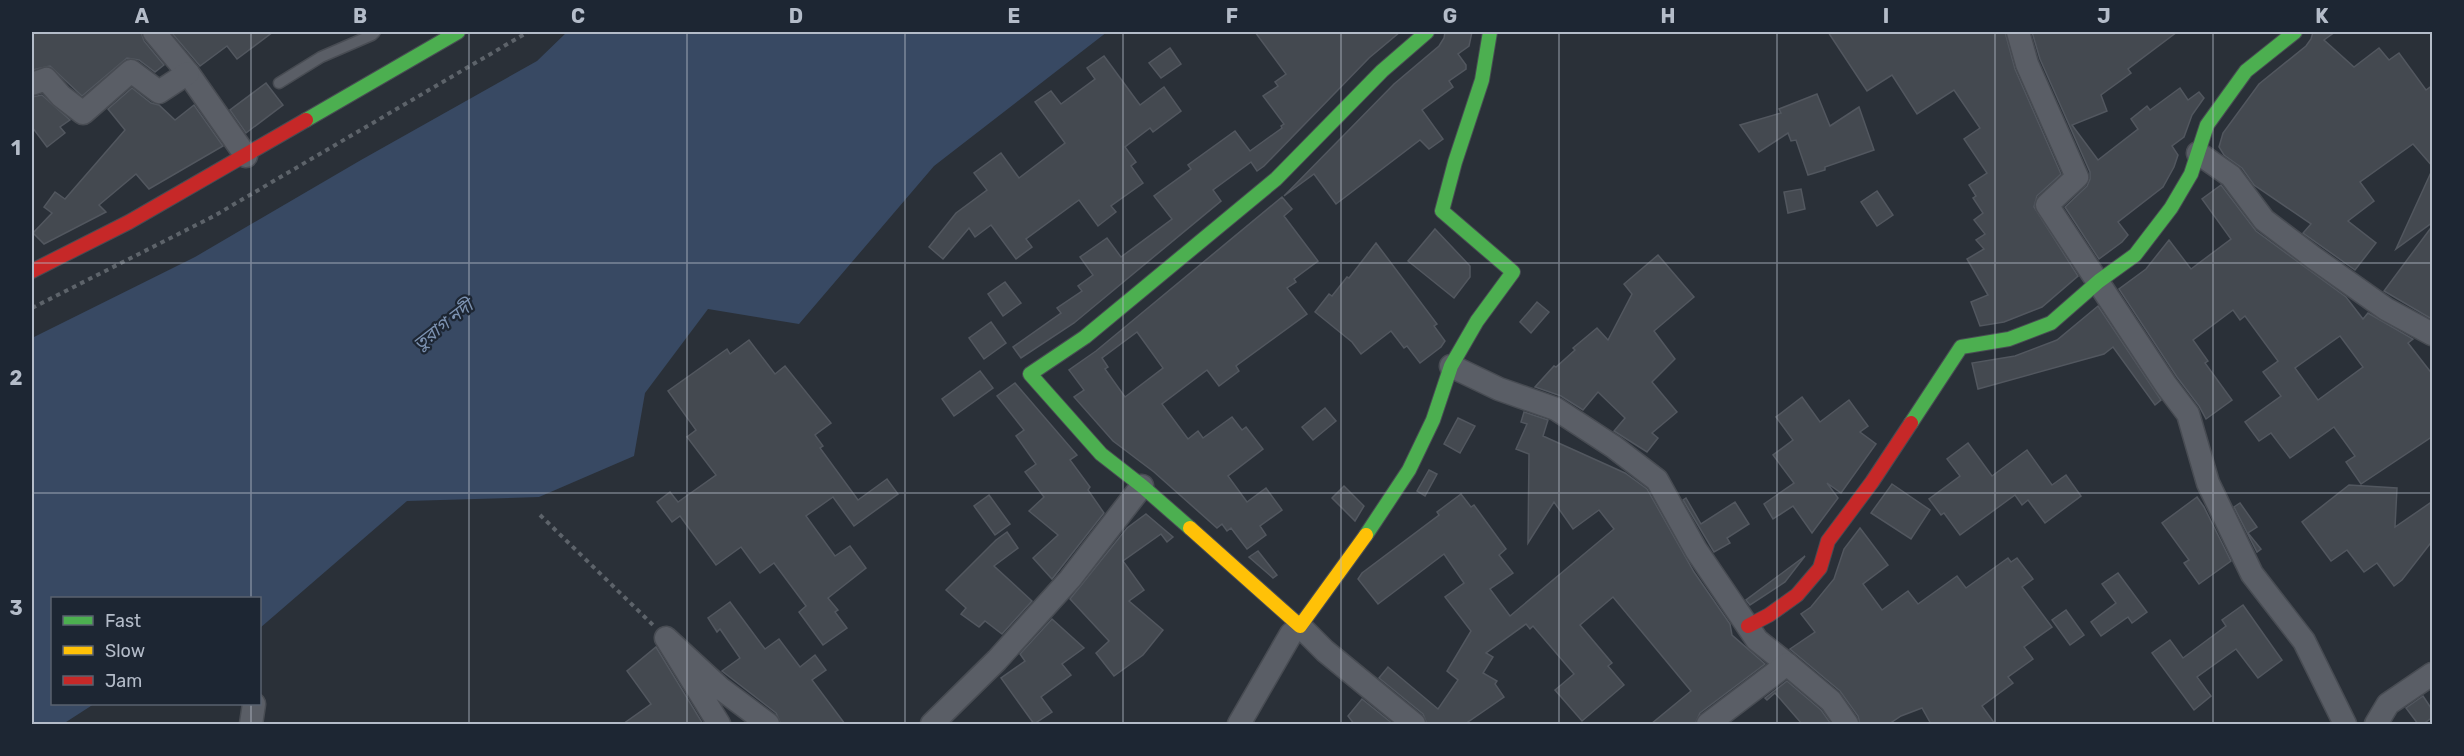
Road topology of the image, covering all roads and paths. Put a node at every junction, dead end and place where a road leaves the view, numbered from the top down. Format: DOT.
graph roads {
  1 [pos="154,32"];
  2 [pos="375,32"];
  3 [pos="458,32"];
  4 [pos="528,32"];
  5 [pos="1427,32"];
  6 [pos="1490,32"];
  7 [pos="2018,32"];
  8 [pos="2295,32"];
  9 [pos="188,73"];
  10 [pos="279,83"];
  11 [pos="32,84"];
  12 [pos="2198,153"];
  13 [pos="246,156"];
  14 [pos="32,271"];
  15 [pos="2099,281"];
  16 [pos="32,308"];
  17 [pos="2433,334"];
  18 [pos="1451,366"];
  19 [pos="1142,486"];
  20 [pos="540,515"];
  21 [pos="1300,626"];
  22 [pos="1748,626"];
  23 [pos="666,638"];
  24 [pos="1787,664"];
  25 [pos="2433,674"];
  26 [pos="254,705"];
  27 [pos="251,724"];
  28 [pos="719,724"];
  29 [pos="768,724"];
  30 [pos="932,724"];
  31 [pos="1239,724"];
  32 [pos="1414,724"];
  33 [pos="1708,724"];
  34 [pos="1846,724"];
  35 [pos="2344,724"];
  36 [pos="2376,724"];
  1 -- 9 [label="street"];
  2 -- 10 [label="lane"];
  3 -- 13 [label="main road"];
  4 -- 16 [label="path"];
  5 -- 19 [label="main road"];
  6 -- 18 [label="main road"];
  7 -- 15 [label="street"];
  8 -- 12 [label="main road"];
  9 -- 11 [label="street"];
  9 -- 13 [label="street"];
  12 -- 15 [label="main road"];
  12 -- 17 [label="street"];
  13 -- 14 [label="main road"];
  15 -- 22 [label="main road"];
  15 -- 35 [label="street"];
  18 -- 21 [label="main road"];
  18 -- 22 [label="street"];
  19 -- 21 [label="main road"];
  19 -- 30 [label="street"];
  20 -- 23 [label="path"];
  21 -- 31 [label="street"];
  21 -- 32 [label="street"];
  22 -- 24 [label="street"];
  23 -- 28 [label="street"];
  23 -- 29 [label="street"];
  24 -- 33 [label="street"];
  24 -- 34 [label="street"];
  25 -- 36 [label="street"];
  26 -- 27 [label="street"];
}
